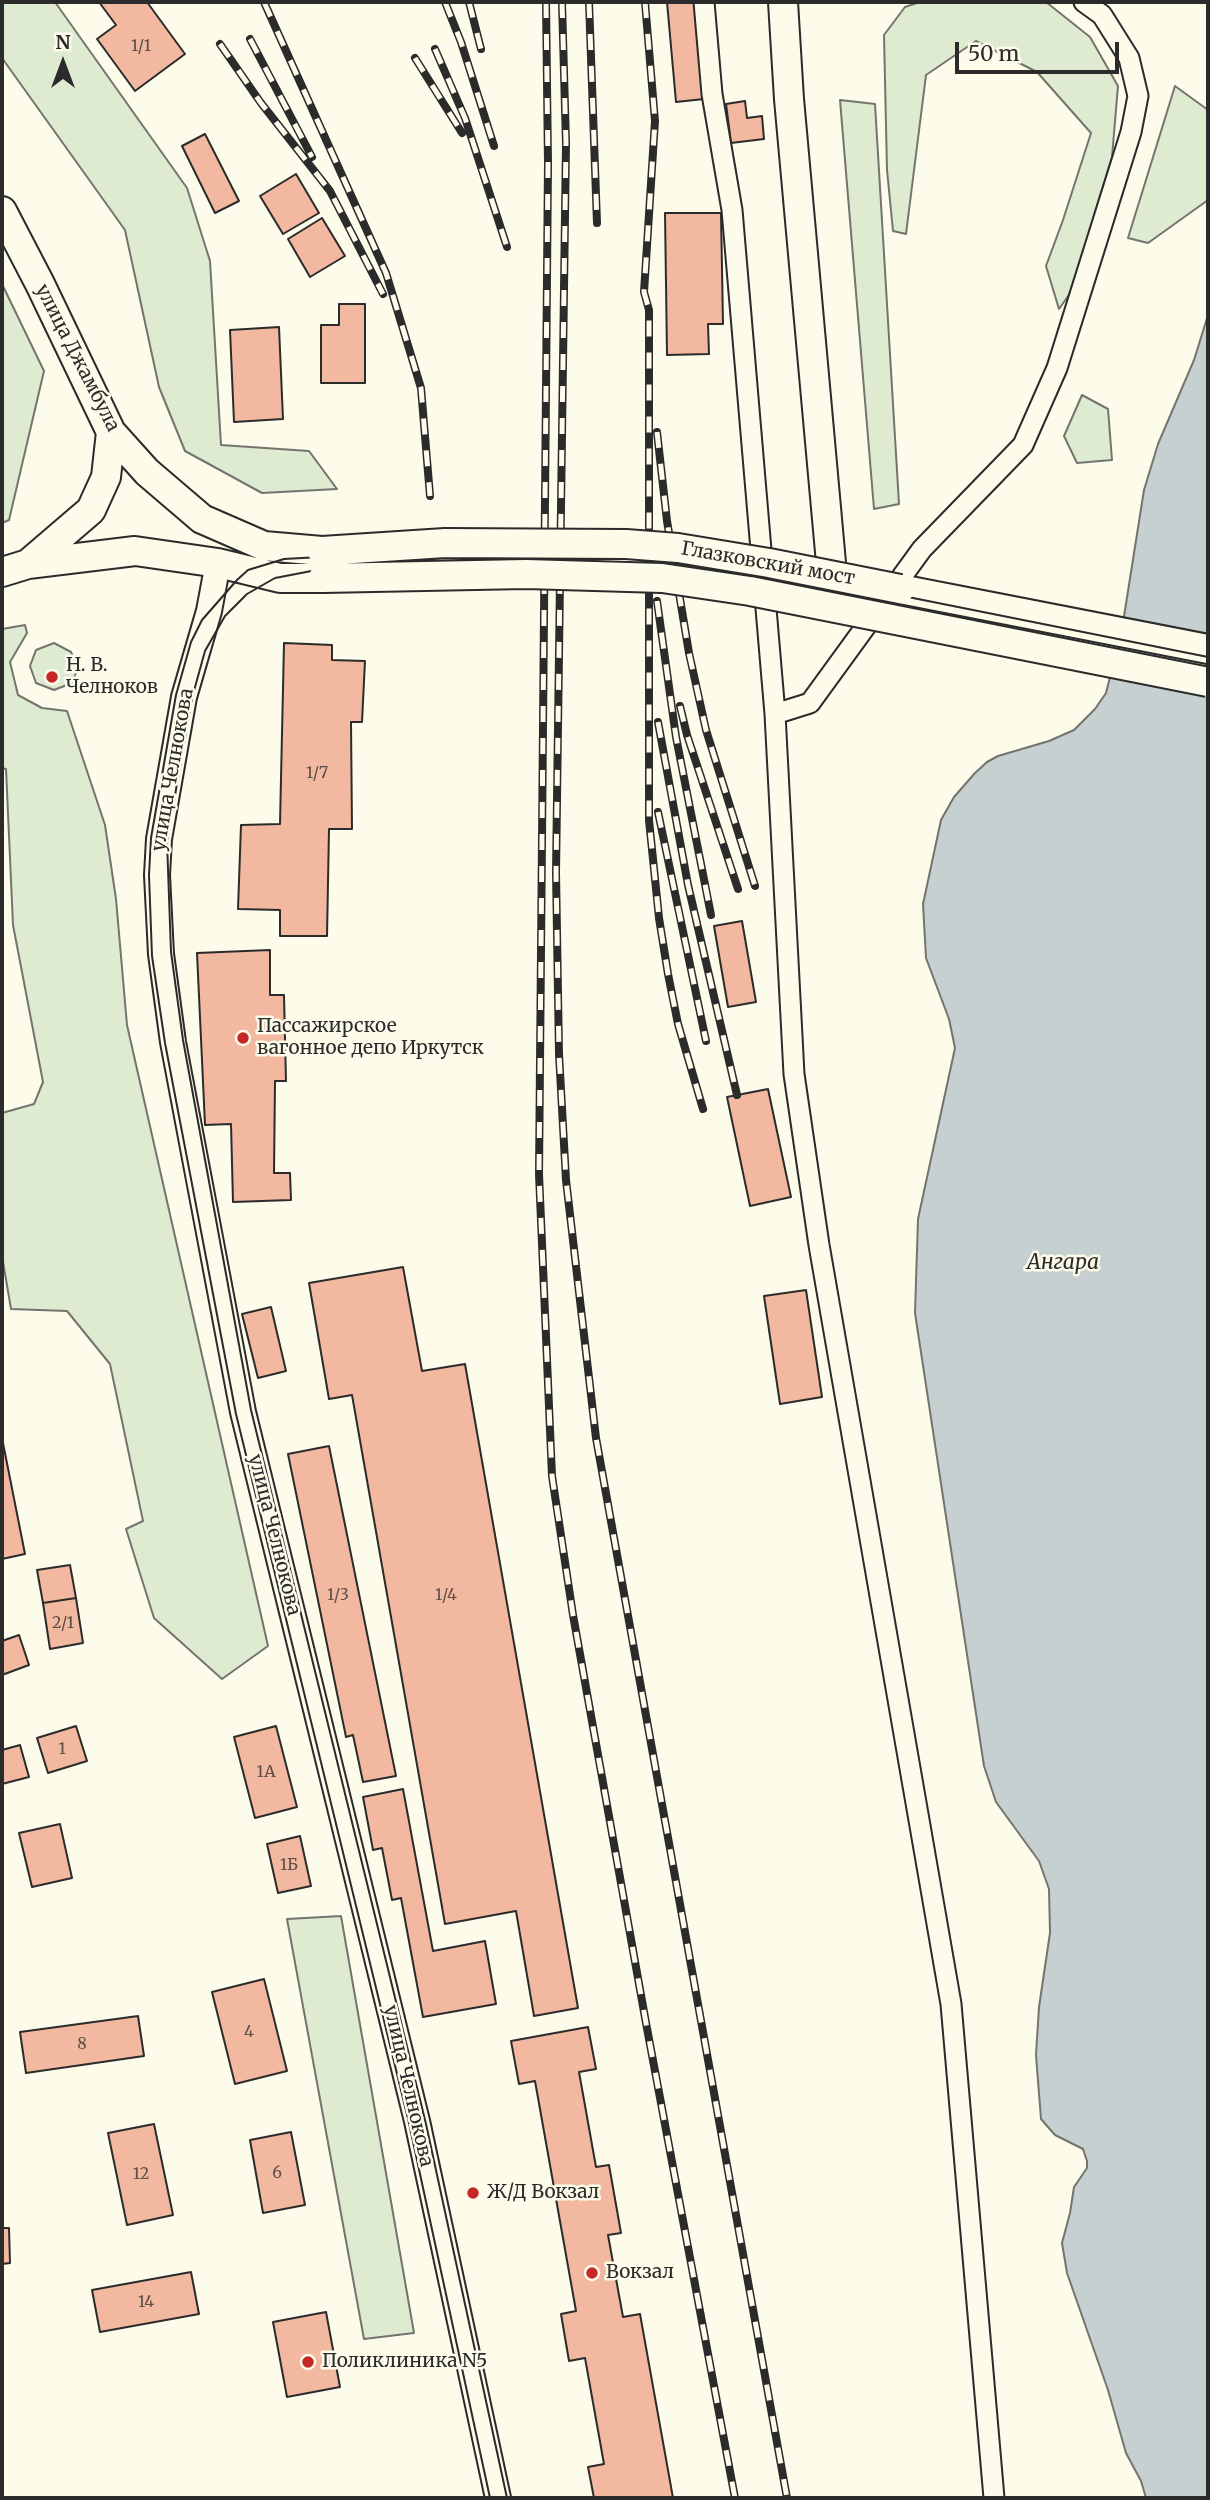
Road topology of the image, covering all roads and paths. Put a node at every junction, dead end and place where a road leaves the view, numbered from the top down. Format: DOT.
graph roads {
  1 [pos="704,2"];
  2 [pos="783,2"];
  3 [pos="1084,2"];
  4 [pos="2,211"];
  5 [pos="111,432"];
  6 [pos="260,544"];
  7 [pos="218,563"];
  8 [pos="322,565"];
  9 [pos="15,568"];
  10 [pos="832,574"];
  11 [pos="1208,649"];
  12 [pos="1208,682"];
  13 [pos="775,714"];
  14 [pos="498,2498"];
  15 [pos="994,2498"];
  1 -- 13 [label="street"];
  2 -- 10 [label="main road"];
  3 -- 13 [label="street"];
  4 -- 5 [label="main road, улица Джамбула"];
  5 -- 6 [label="main road, улица Джамбула"];
  5 -- 9 [label="main road"];
  6 -- 7 [label="main road"];
  6 -- 8 [label="main road, улица Джамбула"];
  7 -- 8 [label="main road"];
  7 -- 9 [label="main road"];
  7 -- 14 [label="street, улица Челнокова"];
  8 -- 10 [label="main road, Глазковский мост, bridge"];
  8 -- 12 [label="main road, Глазковский мост, bridge"];
  10 -- 11 [label="main road, Глазковский мост, bridge"];
  13 -- 15 [label="street"];
}
